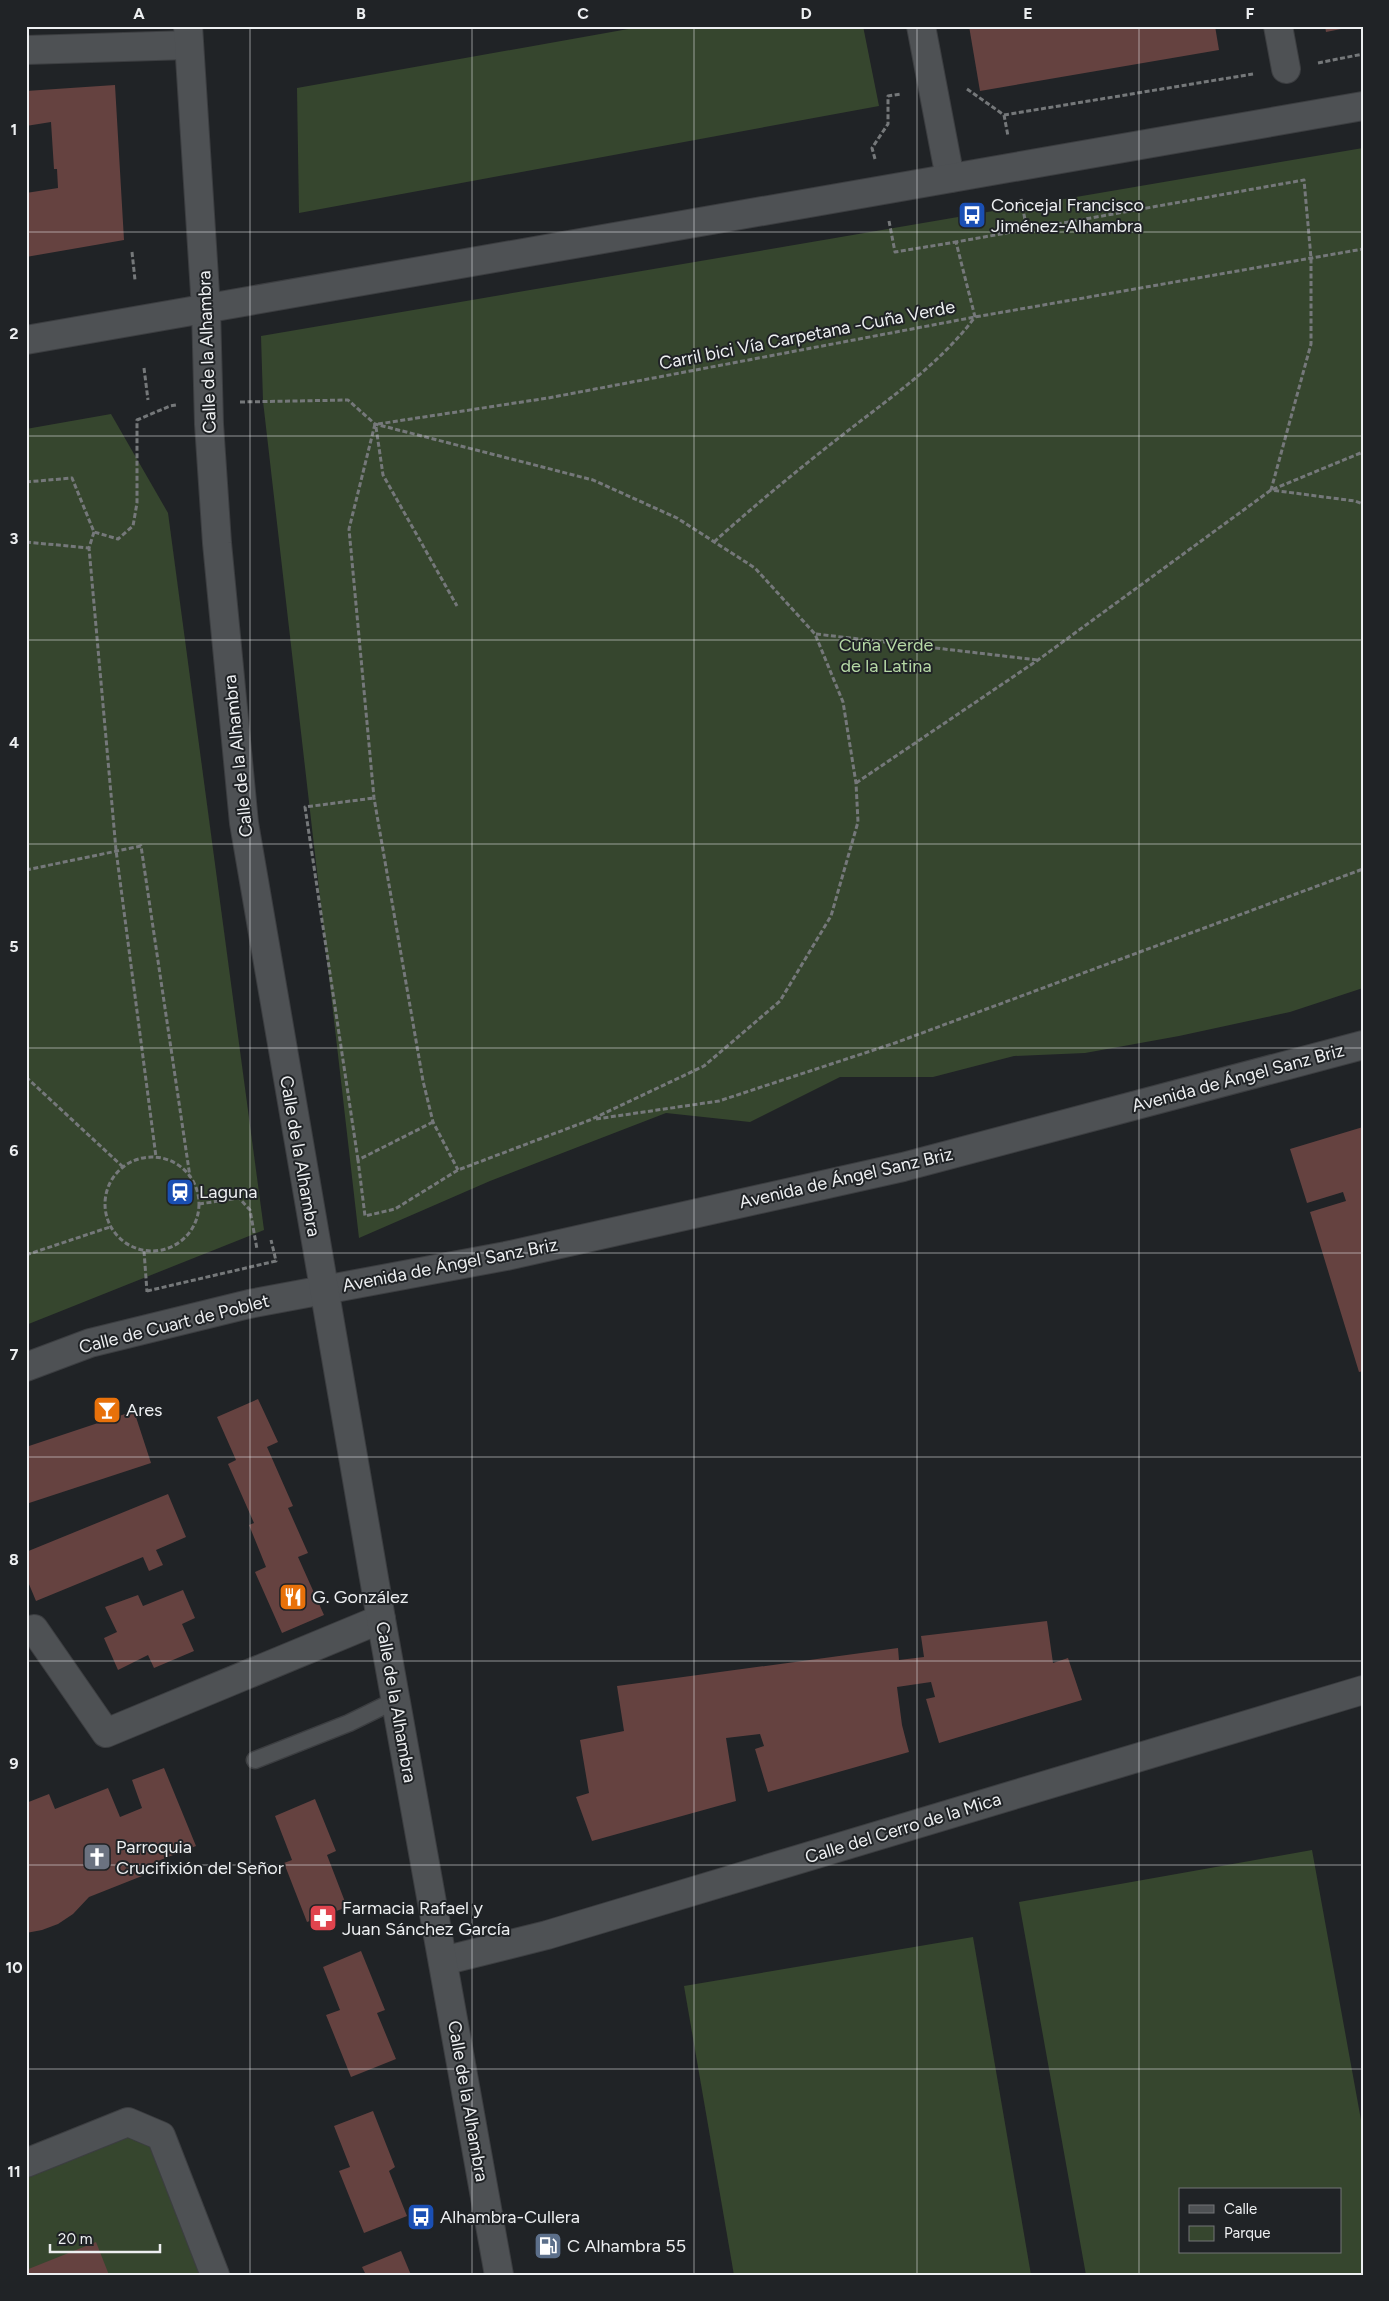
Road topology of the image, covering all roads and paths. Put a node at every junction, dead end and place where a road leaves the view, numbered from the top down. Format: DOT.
graph roads {
  1 [pos="921,26"];
  2 [pos="1278,26"];
  3 [pos="188,36"];
  4 [pos="26,50"];
  5 [pos="1363,54"];
  6 [pos="1286,69"];
  7 [pos="1363,106"];
  8 [pos="1004,115"];
  9 [pos="950,178"];
  10 [pos="1363,249"];
  11 [pos="132,252"];
  12 [pos="1311,258"];
  13 [pos="135,280"];
  14 [pos="206,309"];
  15 [pos="975,317"];
  16 [pos="26,340"];
  17 [pos="144,368"];
  18 [pos="148,400"];
  19 [pos="263,401"];
  20 [pos="170,406"];
  21 [pos="375,424"];
  22 [pos="1363,452"];
  23 [pos="26,482"];
  24 [pos="1271,490"];
  25 [pos="1363,504"];
  26 [pos="94,532"];
  27 [pos="28,542"];
  28 [pos="714,542"];
  29 [pos="26,548"];
  30 [pos="89,548"];
  31 [pos="457,606"];
  32 [pos="815,634"];
  33 [pos="1038,660"];
  34 [pos="856,783"];
  35 [pos="374,798"];
  36 [pos="116,850"];
  37 [pos="1363,869"];
  38 [pos="26,870"];
  39 [pos="1363,1045"];
  40 [pos="26,1077"];
  41 [pos="590,1120"];
  42 [pos="433,1122"];
  43 [pos="156,1157"];
  44 [pos="358,1160"];
  45 [pos="123,1167"];
  46 [pos="458,1170"];
  47 [pos="190,1177"];
  48 [pos="199,1204"];
  49 [pos="110,1227"];
  50 [pos="270,1240"];
  51 [pos="257,1249"];
  52 [pos="144,1251"];
  53 [pos="26,1255"];
  54 [pos="324,1289"];
  55 [pos="147,1291"];
  56 [pos="150,1328"];
  57 [pos="26,1367"];
  58 [pos="381,1619"];
  59 [pos="34,1629"];
  60 [pos="1363,1690"];
  61 [pos="396,1700"];
  62 [pos="255,1760"];
  63 [pos="443,1961"];
  64 [pos="26,2163"];
  65 [pos="215,2275"];
  66 [pos="499,2275"];
  1 -- 9 [label="street"];
  2 -- 6 [label="street"];
  3 -- 4 [label="street"];
  3 -- 14 [label="street, Calle de la Alhambra"];
  5 -- 6 [label="path"];
  6 -- 8 [label="path"];
  7 -- 9 [label="street"];
  9 -- 14 [label="street"];
  10 -- 12 [label="path, Carril bici Vía Carpetana -Cuña Verde"];
  11 -- 13 [label="path"];
  12 -- 15 [label="path, Carril bici Vía Carpetana -Cuña Verde"];
  12 -- 15 [label="path"];
  12 -- 24 [label="path"];
  14 -- 16 [label="street"];
  14 -- 54 [label="street, Calle de la Alhambra"];
  15 -- 21 [label="path, Carril bici Vía Carpetana -Cuña Verde"];
  15 -- 28 [label="path"];
  17 -- 18 [label="path"];
  19 -- 21 [label="path"];
  20 -- 26 [label="path"];
  21 -- 28 [label="path"];
  21 -- 31 [label="path"];
  21 -- 35 [label="path"];
  22 -- 24 [label="path"];
  23 -- 26 [label="path"];
  24 -- 25 [label="path"];
  24 -- 33 [label="path"];
  26 -- 30 [label="path"];
  27 -- 29 [label="path"];
  27 -- 30 [label="path"];
  28 -- 32 [label="path"];
  30 -- 36 [label="path"];
  32 -- 33 [label="path"];
  32 -- 34 [label="path"];
  33 -- 34 [label="path"];
  34 -- 41 [label="path"];
  35 -- 42 [label="path"];
  35 -- 44 [label="path"];
  36 -- 38 [label="path"];
  36 -- 43 [label="path"];
  36 -- 47 [label="path"];
  37 -- 41 [label="path"];
  39 -- 54 [label="street, Avenida de Ángel Sanz Briz"];
  40 -- 45 [label="path"];
  41 -- 46 [label="path"];
  42 -- 44 [label="path"];
  42 -- 46 [label="path"];
  43 -- 45 [label="path"];
  43 -- 47 [label="path"];
  44 -- 46 [label="path"];
  45 -- 49 [label="path"];
  47 -- 48 [label="path"];
  48 -- 51 [label="path"];
  48 -- 52 [label="path"];
  49 -- 52 [label="path"];
  49 -- 53 [label="path"];
  50 -- 55 [label="path"];
  52 -- 55 [label="path"];
  54 -- 56 [label="street, Calle de Cuart de Poblet"];
  54 -- 58 [label="street, Calle de la Alhambra"];
  55 -- 56 [label="path"];
  56 -- 57 [label="street, Calle de Cuart de Poblet"];
  58 -- 59 [label="street"];
  58 -- 61 [label="street, Calle de la Alhambra"];
  60 -- 63 [label="street, Calle del Cerro de la Mica"];
  61 -- 62 [label="lane"];
  61 -- 63 [label="street, Calle de la Alhambra"];
  63 -- 66 [label="street, Calle de la Alhambra"];
  64 -- 65 [label="street"];
}
